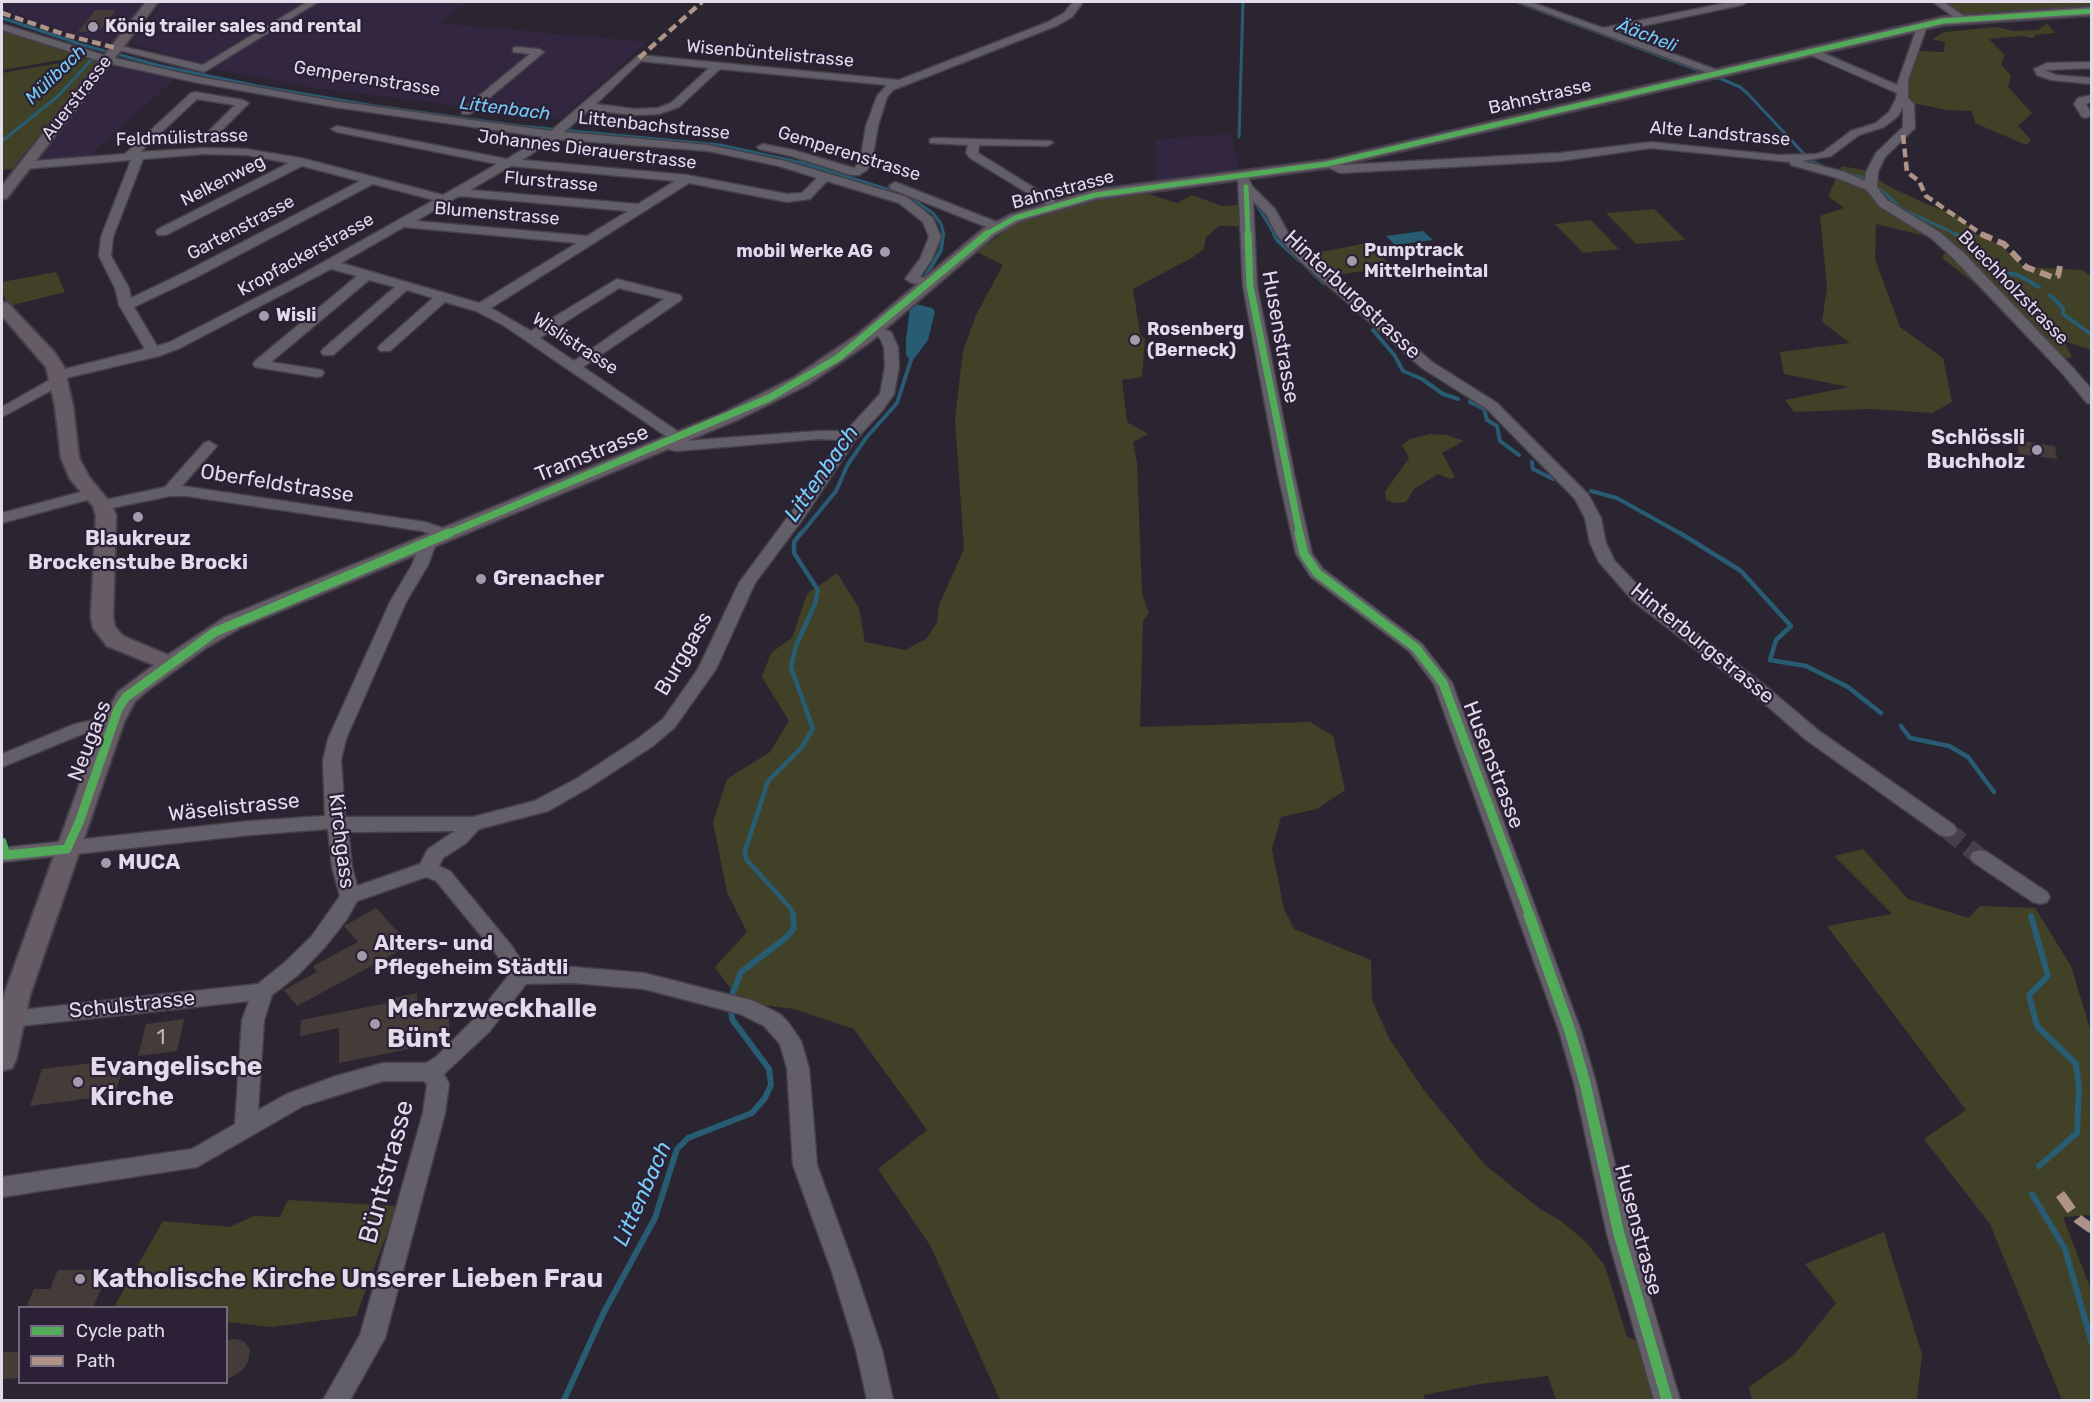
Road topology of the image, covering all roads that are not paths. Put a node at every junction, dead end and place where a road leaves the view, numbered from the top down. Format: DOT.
graph roads {
  1 [pos="152,2"];
  2 [pos="314,2"];
  3 [pos="1078,2"];
  4 [pos="1523,2"];
  5 [pos="1700,2"];
  6 [pos="1742,2"];
  7 [pos="1938,2"];
  8 [pos="1714,8"];
  9 [pos="2091,11"];
  10 [pos="1694,12"];
  11 [pos="1708,18"];
  12 [pos="1962,18"];
  13 [pos="1916,26"];
  14 [pos="2,27"];
  15 [pos="1604,31"];
  16 [pos="517,50"];
  17 [pos="1810,51"];
  18 [pos="106,54"];
  19 [pos="639,58"];
  20 [pos="2091,64"];
  21 [pos="717,66"];
  22 [pos="204,69"];
  23 [pos="1716,73"];
  24 [pos="2091,81"];
  25 [pos="898,83"];
  26 [pos="1902,95"];
  27 [pos="2091,98"];
  28 [pos="586,106"];
  29 [pos="466,112"];
  30 [pos="2087,112"];
  31 [pos="337,129"];
  32 [pos="560,130"];
  33 [pos="934,141"];
  34 [pos="974,141"];
  35 [pos="1047,143"];
  36 [pos="136,152"];
  37 [pos="1779,159"];
  38 [pos="301,162"];
  39 [pos="510,163"];
  40 [pos="1328,164"];
  41 [pos="24,165"];
  42 [pos="857,171"];
  43 [pos="825,176"];
  44 [pos="687,179"];
  45 [pos="372,180"];
  46 [pos="1244,181"];
  47 [pos="1871,187"];
  48 [pos="458,192"];
  49 [pos="2,195"];
  50 [pos="444,199"];
  51 [pos="1056,205"];
  52 [pos="641,208"];
  53 [pos="402,223"];
  54 [pos="998,227"];
  55 [pos="162,232"];
  56 [pos="589,240"];
  57 [pos="330,264"];
  58 [pos="368,274"];
  59 [pos="929,283"];
  60 [pos="405,285"];
  61 [pos="444,296"];
  62 [pos="126,305"];
  63 [pos="2,307"];
  64 [pos="482,308"];
  65 [pos="874,330"];
  66 [pos="530,338"];
  67 [pos="385,348"];
  68 [pos="328,352"];
  69 [pos="154,353"];
  70 [pos="574,368"];
  71 [pos="316,373"];
  72 [pos="59,378"];
  73 [pos="2091,400"];
  74 [pos="2,413"];
  75 [pos="850,436"];
  76 [pos="671,441"];
  77 [pos="209,446"];
  78 [pos="170,491"];
  79 [pos="97,500"];
  80 [pos="2,518"];
  81 [pos="437,538"];
  82 [pos="169,663"];
  83 [pos="113,722"];
  84 [pos="2,761"];
  85 [pos="336,822"];
  86 [pos="472,824"];
  87 [pos="1947,830"];
  88 [pos="67,849"];
  89 [pos="3,851"];
  90 [pos="1980,856"];
  91 [pos="428,868"];
  92 [pos="350,896"];
  93 [pos="2040,897"];
  94 [pos="520,975"];
  95 [pos="263,991"];
  96 [pos="7,1019"];
  97 [pos="2,1060"];
  98 [pos="430,1072"];
  99 [pos="246,1127"];
  100 [pos="2,1187"];
  101 [pos="336,1401"];
  102 [pos="880,1401"];
  103 [pos="1667,1401"];
  1 -- 18 [label="main road, Auerstrasse"];
  2 -- 22 [label="street"];
  3 -- 25 [label="street"];
  4 -- 15 [label="street"];
  5 -- 8 [label="street"];
  6 -- 8 [label="street"];
  7 -- 12 [label="street"];
  8 -- 10 [label="street"];
  9 -- 12 [label="main road, Bahnstrasse"];
  10 -- 11 [label="street"];
  10 -- 15 [label="street"];
  12 -- 13 [label="main road, Bahnstrasse"];
  13 -- 17 [label="main road, Bahnstrasse"];
  13 -- 26 [label="street, Alte Landstrasse"];
  14 -- 18 [label="street, Littenbachstrasse"];
  15 -- 23 [label="street"];
  16 -- 29 [label="street"];
  17 -- 23 [label="main road, Bahnstrasse"];
  17 -- 26 [label="street"];
  18 -- 22 [label="street, Gemperenstrasse"];
  18 -- 32 [label="street, Littenbachstrasse"];
  18 -- 41 [label="main road, Auerstrasse"];
  19 -- 21 [label="street, Wisenbüntelistrasse"];
  19 -- 28 [label="street, Kropfackerstrasse"];
  20 -- 24 [label="street"];
  21 -- 25 [label="street, Wisenbüntelistrasse"];
  21 -- 28 [label="street"];
  22 -- 29 [label="street, Gemperenstrasse"];
  23 -- 40 [label="main road, Bahnstrasse"];
  25 -- 42 [label="street"];
  26 -- 37 [label="street, Alte Landstrasse"];
  26 -- 47 [label="street"];
  27 -- 30 [label="street"];
  28 -- 32 [label="street, Kropfackerstrasse"];
  29 -- 32 [label="street, Gemperenstrasse"];
  31 -- 39 [label="street, Johannes Dierauerstrasse"];
  32 -- 39 [label="street, Kropfackerstrasse"];
  32 -- 42 [label="street, Gemperenstrasse"];
  32 -- 43 [label="street, Littenbachstrasse"];
  33 -- 34 [label="street"];
  34 -- 35 [label="street"];
  34 -- 51 [label="street"];
  36 -- 36 [label="street"];
  36 -- 38 [label="street, Feldmülistrasse"];
  36 -- 41 [label="street, Feldmülistrasse"];
  36 -- 62 [label="street"];
  37 -- 40 [label="street, Alte Landstrasse"];
  37 -- 47 [label="street"];
  38 -- 45 [label="street, Feldmülistrasse"];
  38 -- 55 [label="street, Nelkenweg"];
  39 -- 44 [label="street, Johannes Dierauerstrasse"];
  39 -- 48 [label="street, Kropfackerstrasse"];
  40 -- 46 [label="main road, Bahnstrasse"];
  41 -- 49 [label="main road, Auerstrasse"];
  42 -- 54 [label="street, Gemperenstrasse"];
  43 -- 44 [label="street, Johannes Dierauerstrasse"];
  43 -- 59 [label="street, Littenbachstrasse"];
  44 -- 52 [label="street"];
  45 -- 50 [label="street, Feldmülistrasse"];
  45 -- 62 [label="street, Gartenstrasse"];
  46 -- 51 [label="main road, Bahnstrasse"];
  46 -- 87 [label="street, Hinterburgstrasse"];
  46 -- 103 [label="street, Husenstrasse"];
  47 -- 73 [label="street, Buechholzstrasse"];
  48 -- 50 [label="street, Kropfackerstrasse"];
  48 -- 52 [label="street, Flurstrasse"];
  50 -- 53 [label="street, Kropfackerstrasse"];
  51 -- 54 [label="main road, Bahnstrasse"];
  52 -- 56 [label="street"];
  53 -- 56 [label="street, Blumenstrasse"];
  53 -- 57 [label="street, Kropfackerstrasse"];
  54 -- 59 [label="main road, Tramstrasse"];
  56 -- 64 [label="street"];
  57 -- 58 [label="street, Wislistrasse"];
  57 -- 69 [label="street, Kropfackerstrasse"];
  58 -- 60 [label="street, Wislistrasse"];
  58 -- 71 [label="street"];
  59 -- 65 [label="main road, Tramstrasse"];
  60 -- 61 [label="street, Wislistrasse"];
  60 -- 68 [label="street"];
  61 -- 64 [label="street, Wislistrasse"];
  61 -- 67 [label="street"];
  62 -- 69 [label="street"];
  63 -- 72 [label="main road"];
  64 -- 66 [label="street, Wislistrasse"];
  65 -- 75 [label="street, Burggass"];
  65 -- 76 [label="main road, Tramstrasse"];
  66 -- 70 [label="street, Wislistrasse"];
  66 -- 70 [label="street"];
  69 -- 72 [label="street, Kropfackerstrasse"];
  70 -- 76 [label="street, Wislistrasse"];
  72 -- 74 [label="street, Kropfackerstrasse"];
  72 -- 79 [label="main road"];
  75 -- 76 [label="street"];
  75 -- 86 [label="street, Burggass"];
  76 -- 81 [label="main road, Tramstrasse"];
  77 -- 78 [label="street"];
  78 -- 79 [label="street, Oberfeldstrasse"];
  78 -- 81 [label="street, Oberfeldstrasse"];
  79 -- 80 [label="street, Oberfeldstrasse"];
  79 -- 82 [label="main road"];
  81 -- 82 [label="main road, Tramstrasse"];
  81 -- 85 [label="street, Kirchgass"];
  82 -- 83 [label="main road, Neugass"];
  83 -- 84 [label="street"];
  83 -- 88 [label="main road, Neugass"];
  85 -- 86 [label="street, Wäselistrasse"];
  85 -- 88 [label="street, Wäselistrasse"];
  85 -- 92 [label="street, Kirchgass"];
  86 -- 91 [label="street, Burggass"];
  88 -- 89 [label="street, Wäselistrasse"];
  88 -- 96 [label="main road, Neugass"];
  90 -- 93 [label="street"];
  91 -- 92 [label="street, Burggass"];
  91 -- 94 [label="street"];
  92 -- 95 [label="street, Kirchgass"];
  94 -- 98 [label="street"];
  94 -- 102 [label="street"];
  95 -- 96 [label="street, Schulstrasse"];
  95 -- 99 [label="street"];
  96 -- 97 [label="main road, Neugass"];
  98 -- 99 [label="street, Büntstrasse"];
  98 -- 101 [label="street, Büntstrasse"];
  99 -- 100 [label="street, Büntstrasse"];
}
